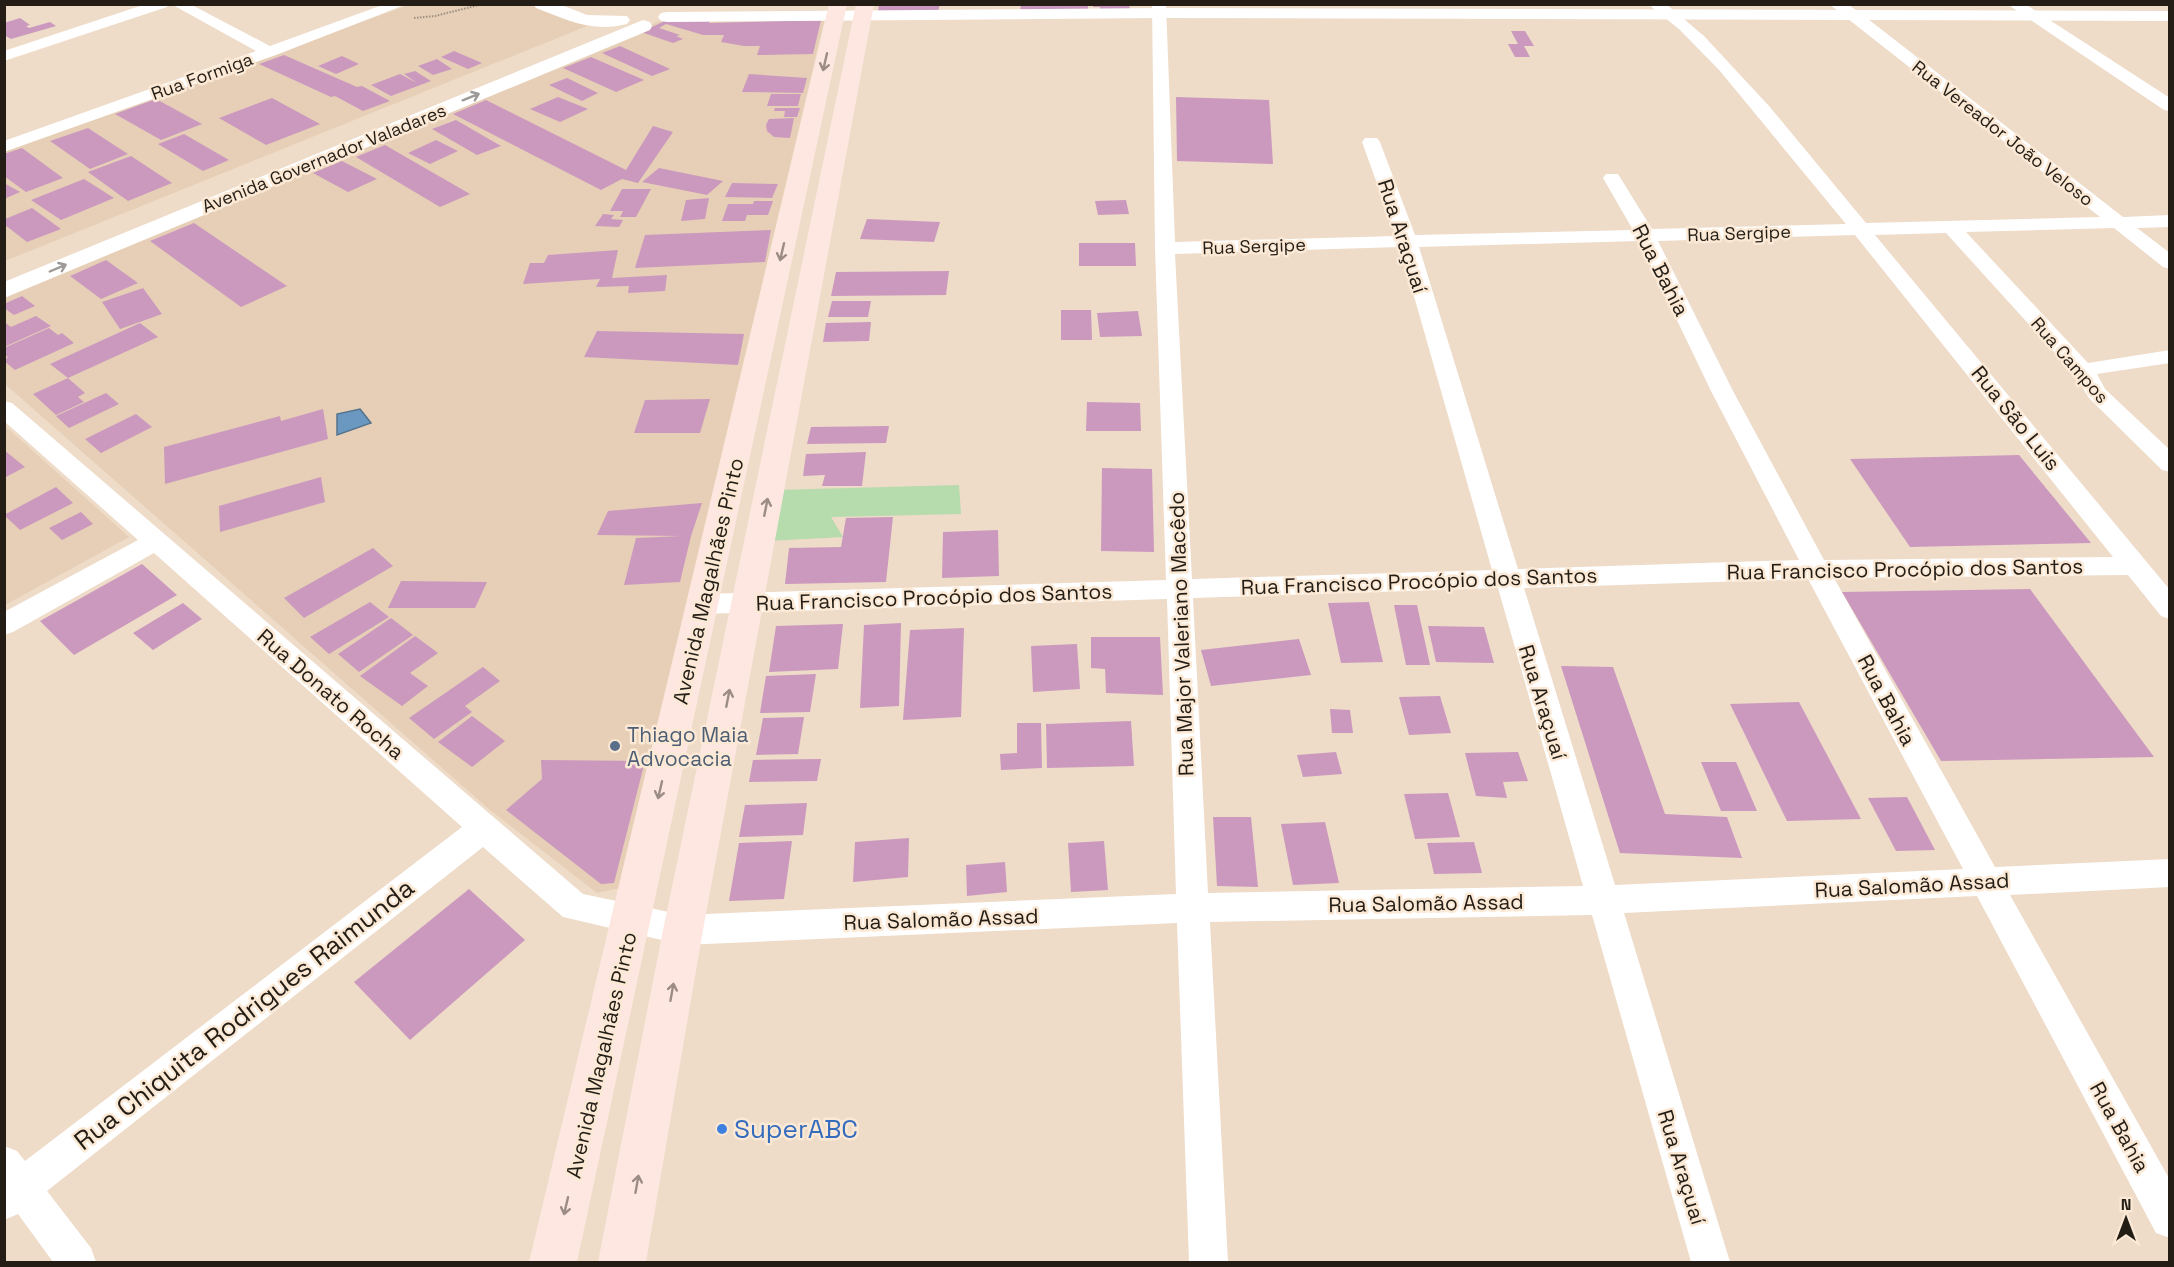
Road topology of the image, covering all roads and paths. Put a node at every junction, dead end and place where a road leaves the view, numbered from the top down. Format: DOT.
graph roads {
  1 [pos="162,4"];
  2 [pos="178,4"];
  3 [pos="400,4"];
  4 [pos="483,4"];
  5 [pos="542,4"];
  6 [pos="573,4"];
  7 [pos="694,4"];
  8 [pos="1655,4"];
  9 [pos="1836,4"];
  10 [pos="2014,4"];
  11 [pos="850,9"];
  12 [pos="1160,9"];
  13 [pos="378,12"];
  14 [pos="663,12"];
  15 [pos="1671,14"];
  16 [pos="1854,15"];
  17 [pos="2030,15"];
  18 [pos="2169,16"];
  19 [pos="628,18"];
  20 [pos="270,52"];
  21 [pos="4,56"];
  22 [pos="2169,106"];
  23 [pos="1371,142"];
  24 [pos="302,146"];
  25 [pos="4,147"];
  26 [pos="325,157"];
  27 [pos="1612,178"];
  28 [pos="829,185"];
  29 [pos="797,186"];
  30 [pos="159,205"];
  31 [pos="2169,221"];
  32 [pos="2118,223"];
  33 [pos="1950,226"];
  34 [pos="1861,229"];
  35 [pos="1646,236"];
  36 [pos="1408,242"];
  37 [pos="1165,248"];
  38 [pos="2169,263"];
  39 [pos="4,291"];
  40 [pos="2169,356"];
  41 [pos="2083,370"];
  42 [pos="4,408"];
  43 [pos="2169,464"];
  44 [pos="156,541"];
  45 [pos="2136,566"];
  46 [pos="1816,569"];
  47 [pos="1506,578"];
  48 [pos="1180,589"];
  49 [pos="747,603"];
  50 [pos="702,604"];
  51 [pos="2169,609"];
  52 [pos="4,625"];
  53 [pos="484,828"];
  54 [pos="2169,873"];
  55 [pos="1986,882"];
  56 [pos="1603,900"];
  57 [pos="1193,908"];
  58 [pos="631,919"];
  59 [pos="683,930"];
  60 [pos="10,1184"];
  61 [pos="2169,1218"];
  62 [pos="77,1263"];
  63 [pos="554,1263"];
  64 [pos="622,1263"];
  65 [pos="1208,1263"];
  66 [pos="1711,1263"];
  1 -- 21 [label="street"];
  2 -- 20 [label="street"];
  3 -- 13 [label="street, Rua Formiga"];
  4 -- 13 [label="path"];
  5 -- 19 [label="street"];
  6 -- 19 [label="street"];
  7 -- 14 [label="street"];
  8 -- 15 [label="street"];
  9 -- 16 [label="street, Rua Vereador João Veloso"];
  10 -- 17 [label="street"];
  11 -- 12 [label="street"];
  11 -- 14 [label="street"];
  11 -- 28 [label="main road, Avenida Magalhães Pinto"];
  11 -- 29 [label="main road, Avenida Magalhães Pinto, one-way"];
  12 -- 15 [label="street"];
  12 -- 37 [label="street, Rua Major Valeriano Macêdo"];
  13 -- 20 [label="street, Rua Formiga"];
  14 -- 19 [label="street"];
  15 -- 16 [label="street"];
  15 -- 34 [label="street, Rua São Luis"];
  16 -- 17 [label="street"];
  16 -- 32 [label="street, Rua Vereador João Veloso"];
  17 -- 18 [label="street"];
  17 -- 22 [label="street"];
  19 -- 24 [label="street, Avenida Governador Valadares"];
  26 -- 19 [label="street, Avenida Governador Valadares, one-way"];
  20 -- 25 [label="street, Rua Formiga"];
  23 -- 36 [label="street, Rua Araçuaí"];
  24 -- 26 [label="street"];
  24 -- 30 [label="street, Avenida Governador Valadares"];
  39 -- 26 [label="street, Avenida Governador Valadares, one-way"];
  27 -- 35 [label="street, Rua Bahia"];
  28 -- 29 [label="main road"];
  49 -- 28 [label="main road, Avenida Magalhães Pinto, one-way"];
  29 -- 50 [label="main road, Avenida Magalhães Pinto, one-way"];
  31 -- 32 [label="street, Rua Sergipe"];
  32 -- 33 [label="street, Rua Sergipe"];
  32 -- 38 [label="street, Rua Vereador João Veloso"];
  33 -- 34 [label="street, Rua Sergipe"];
  33 -- 41 [label="street, Rua Campos"];
  34 -- 35 [label="street, Rua Sergipe"];
  34 -- 45 [label="street, Rua São Luis"];
  35 -- 36 [label="street, Rua Sergipe"];
  35 -- 46 [label="street, Rua Bahia"];
  36 -- 37 [label="street, Rua Sergipe"];
  36 -- 47 [label="street, Rua Araçuaí"];
  37 -- 48 [label="street, Rua Major Valeriano Macêdo"];
  40 -- 41 [label="street"];
  41 -- 43 [label="street, Rua Campos"];
  42 -- 44 [label="street, Rua Donato Rocha"];
  44 -- 52 [label="street"];
  44 -- 53 [label="street, Rua Donato Rocha"];
  45 -- 46 [label="street, Rua Francisco Procópio dos Santos"];
  45 -- 51 [label="street, Rua São Luis"];
  46 -- 47 [label="street, Rua Francisco Procópio dos Santos"];
  46 -- 55 [label="street, Rua Bahia"];
  47 -- 48 [label="street, Rua Francisco Procópio dos Santos"];
  47 -- 56 [label="street, Rua Araçuaí"];
  48 -- 49 [label="street, Rua Francisco Procópio dos Santos"];
  48 -- 57 [label="street, Rua Major Valeriano Macêdo"];
  49 -- 50 [label="street, Rua Francisco Procópio dos Santos"];
  59 -- 49 [label="main road, Avenida Magalhães Pinto, one-way"];
  50 -- 58 [label="main road, Avenida Magalhães Pinto, one-way"];
  53 -- 58 [label="street, Rua Donato Rocha"];
  53 -- 60 [label="street, Rua Chiquita Rodrigues Raimunda"];
  54 -- 55 [label="street, Rua Salomão Assad"];
  55 -- 56 [label="street, Rua Salomão Assad"];
  55 -- 61 [label="street, Rua Bahia"];
  56 -- 57 [label="street, Rua Salomão Assad"];
  56 -- 66 [label="street, Rua Araçuaí"];
  57 -- 59 [label="street, Rua Salomão Assad"];
  57 -- 65 [label="street, Rua Major Valeriano Macêdo"];
  58 -- 59 [label="street, Rua Donato Rocha"];
  58 -- 63 [label="main road, Avenida Magalhães Pinto, one-way"];
  64 -- 59 [label="main road, Avenida Magalhães Pinto, one-way"];
  60 -- 62 [label="street"];
}
